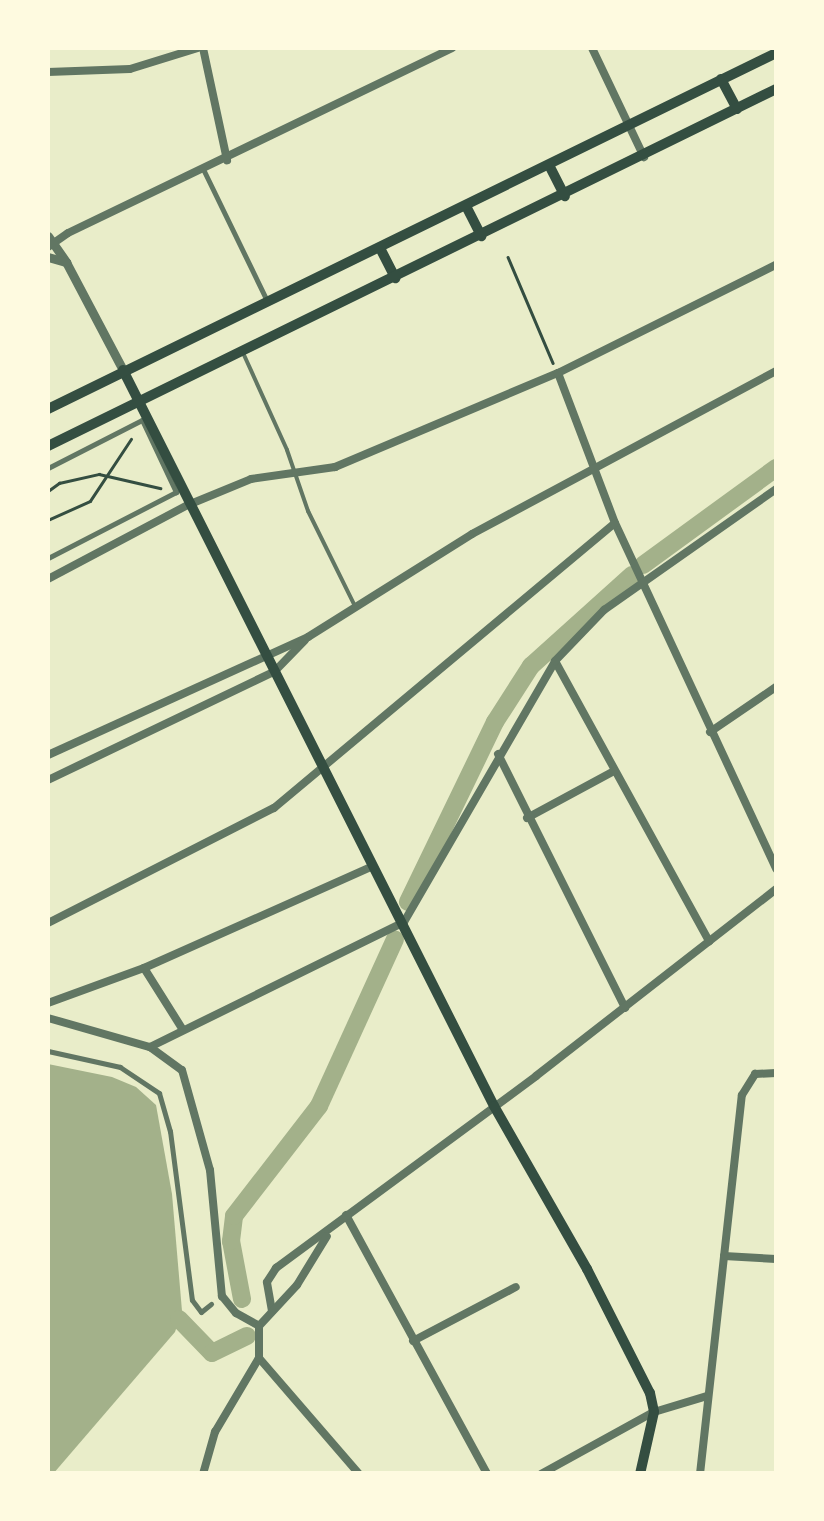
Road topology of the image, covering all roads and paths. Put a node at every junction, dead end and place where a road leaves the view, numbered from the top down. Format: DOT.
graph roads {
  1 [pos="200,48"];
  2 [pos="452,48"];
  3 [pos="592,48"];
  4 [pos="776,53"];
  5 [pos="48,72"];
  6 [pos="722,79"];
  7 [pos="776,89"];
  8 [pos="738,109"];
  9 [pos="628,124"];
  10 [pos="644,157"];
  11 [pos="227,160"];
  12 [pos="549,165"];
  13 [pos="204,171"];
  14 [pos="565,196"];
  15 [pos="466,206"];
  16 [pos="482,236"];
  17 [pos="50,241"];
  18 [pos="380,248"];
  19 [pos="48,257"];
  20 [pos="508,258"];
  21 [pos="66,262"];
  22 [pos="776,266"];
  23 [pos="396,278"];
  24 [pos="267,302"];
  25 [pos="243,353"];
  26 [pos="123,370"];
  27 [pos="776,372"];
  28 [pos="558,373"];
  29 [pos="139,402"];
  30 [pos="48,409"];
  31 [pos="142,420"];
  32 [pos="48,446"];
  33 [pos="48,468"];
  34 [pos="595,469"];
  35 [pos="296,472"];
  36 [pos="108,476"];
  37 [pos="776,489"];
  38 [pos="48,491"];
  39 [pos="176,492"];
  40 [pos="188,506"];
  41 [pos="48,520"];
  42 [pos="615,523"];
  43 [pos="48,558"];
  44 [pos="48,578"];
  45 [pos="642,583"];
  46 [pos="355,606"];
  47 [pos="308,637"];
  48 [pos="267,654"];
  49 [pos="555,661"];
  50 [pos="276,671"];
  51 [pos="776,688"];
  52 [pos="710,732"];
  53 [pos="498,754"];
  54 [pos="48,756"];
  55 [pos="325,769"];
  56 [pos="614,770"];
  57 [pos="48,780"];
  58 [pos="527,818"];
  59 [pos="371,867"];
  60 [pos="776,869"];
  61 [pos="776,890"];
  62 [pos="404,922"];
  63 [pos="48,924"];
  64 [pos="709,940"];
  65 [pos="144,968"];
  66 [pos="48,1003"];
  67 [pos="625,1008"];
  68 [pos="48,1018"];
  69 [pos="182,1030"];
  70 [pos="150,1047"];
  71 [pos="48,1051"];
  72 [pos="776,1073"];
  73 [pos="494,1106"];
  74 [pos="346,1215"];
  75 [pos="329,1232"];
  76 [pos="724,1256"];
  77 [pos="776,1258"];
  78 [pos="516,1287"];
  79 [pos="212,1304"];
  80 [pos="272,1311"];
  81 [pos="259,1326"];
  82 [pos="414,1340"];
  83 [pos="259,1358"];
  84 [pos="707,1396"];
  85 [pos="654,1412"];
  86 [pos="203,1474"];
  87 [pos="360,1474"];
  88 [pos="488,1474"];
  89 [pos="541,1474"];
  90 [pos="640,1474"];
  91 [pos="700,1474"];
  1 -- 5 [label="street"];
  1 -- 11 [label="street"];
  2 -- 11 [label="street"];
  3 -- 9 [label="street"];
  4 -- 6 [label="main road"];
  6 -- 8 [label="main road"];
  6 -- 9 [label="main road"];
  7 -- 8 [label="main road"];
  8 -- 10 [label="main road"];
  9 -- 10 [label="street"];
  9 -- 12 [label="main road"];
  10 -- 14 [label="main road"];
  11 -- 13 [label="street"];
  12 -- 14 [label="main road"];
  12 -- 15 [label="main road"];
  13 -- 17 [label="street"];
  13 -- 24 [label="street"];
  14 -- 16 [label="main road"];
  15 -- 16 [label="main road"];
  15 -- 18 [label="main road"];
  16 -- 23 [label="main road"];
  17 -- 21 [label="street"];
  18 -- 23 [label="main road"];
  18 -- 24 [label="main road"];
  19 -- 21 [label="street"];
  20 -- 28 [label="path"];
  21 -- 26 [label="street"];
  22 -- 28 [label="street"];
  23 -- 25 [label="main road"];
  24 -- 26 [label="main road"];
  25 -- 29 [label="main road"];
  25 -- 35 [label="lane"];
  26 -- 29 [label="main road"];
  26 -- 30 [label="main road"];
  27 -- 34 [label="street"];
  28 -- 34 [label="street"];
  28 -- 35 [label="street"];
  29 -- 32 [label="main road"];
  29 -- 40 [label="main road"];
  31 -- 33 [label="street"];
  31 -- 36 [label="path"];
  31 -- 39 [label="street"];
  34 -- 42 [label="street"];
  34 -- 46 [label="street"];
  35 -- 40 [label="street"];
  35 -- 46 [label="lane"];
  36 -- 38 [label="path"];
  36 -- 39 [label="path"];
  36 -- 41 [label="path"];
  37 -- 45 [label="street"];
  39 -- 43 [label="street"];
  40 -- 44 [label="street"];
  40 -- 48 [label="main road"];
  42 -- 45 [label="street"];
  42 -- 55 [label="street"];
  45 -- 49 [label="street"];
  45 -- 52 [label="street"];
  46 -- 47 [label="street"];
  47 -- 48 [label="street"];
  47 -- 50 [label="street"];
  48 -- 50 [label="main road"];
  48 -- 54 [label="street"];
  49 -- 53 [label="street"];
  49 -- 56 [label="street"];
  50 -- 55 [label="main road"];
  50 -- 57 [label="street"];
  51 -- 52 [label="street"];
  52 -- 60 [label="street"];
  53 -- 58 [label="street"];
  53 -- 62 [label="street"];
  55 -- 59 [label="main road"];
  55 -- 63 [label="street"];
  56 -- 58 [label="street"];
  56 -- 64 [label="street"];
  58 -- 67 [label="street"];
  59 -- 62 [label="main road"];
  59 -- 65 [label="street"];
  61 -- 64 [label="street"];
  62 -- 69 [label="street"];
  62 -- 73 [label="main road"];
  64 -- 67 [label="street"];
  65 -- 66 [label="street"];
  65 -- 69 [label="street"];
  67 -- 73 [label="street"];
  68 -- 70 [label="street"];
  69 -- 70 [label="street"];
  70 -- 81 [label="street"];
  71 -- 79 [label="street"];
  72 -- 76 [label="street"];
  73 -- 74 [label="street"];
  73 -- 85 [label="main road"];
  74 -- 75 [label="street"];
  74 -- 82 [label="street"];
  75 -- 80 [label="street"];
  75 -- 80 [label="street"];
  76 -- 77 [label="street"];
  76 -- 84 [label="street"];
  78 -- 82 [label="street"];
  80 -- 81 [label="street"];
  81 -- 83 [label="street"];
  82 -- 88 [label="street"];
  83 -- 86 [label="street"];
  83 -- 87 [label="street"];
  84 -- 85 [label="street"];
  84 -- 91 [label="street"];
  85 -- 89 [label="street"];
  85 -- 90 [label="main road"];
}
